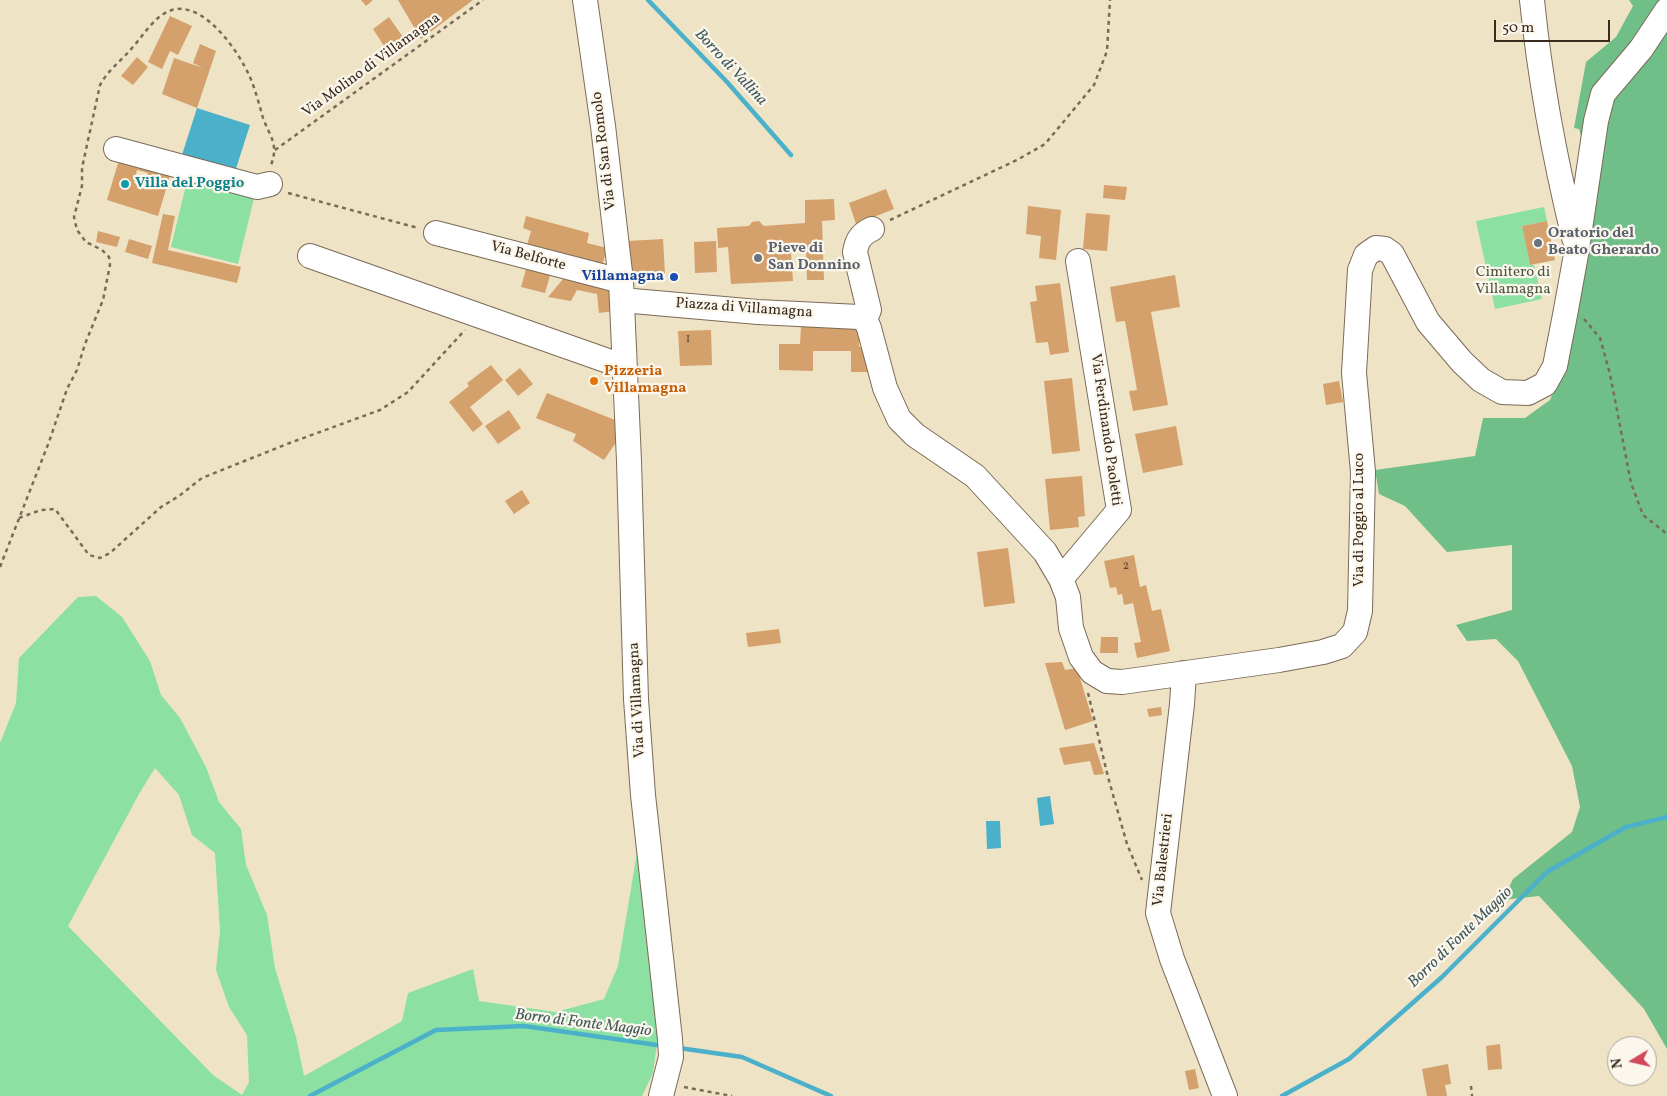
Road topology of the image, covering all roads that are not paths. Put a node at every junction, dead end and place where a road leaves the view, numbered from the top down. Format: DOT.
graph roads {
  1 [pos="585,0"];
  2 [pos="1532,0"];
  3 [pos="1667,10"];
  4 [pos="116,149"];
  5 [pos="270,184"];
  6 [pos="872,228"];
  7 [pos="436,233"];
  8 [pos="1577,249"];
  9 [pos="310,256"];
  10 [pos="1078,262"];
  11 [pos="621,292"];
  12 [pos="865,319"];
  13 [pos="625,367"];
  14 [pos="1061,579"];
  15 [pos="1184,673"];
  16 [pos="663,1090"];
  17 [pos="1225,1096"];
  1 -- 11 [label="street, Via di San Romolo"];
  2 -- 8 [label="street"];
  3 -- 8 [label="street, Via di Poggio al Luco"];
  4 -- 5 [label="street"];
  6 -- 12 [label="street, Via di Poggio al Luco"];
  7 -- 11 [label="street, Via Belforte"];
  8 -- 15 [label="street, Via di Poggio al Luco"];
  9 -- 13 [label="street"];
  10 -- 14 [label="street, Via Ferdinando Paoletti"];
  11 -- 12 [label="street, Piazza di Villamagna"];
  11 -- 13 [label="street, Via di Villamagna"];
  12 -- 14 [label="street, Via di Poggio al Luco"];
  13 -- 16 [label="street, Via di Villamagna"];
  14 -- 15 [label="street, Via di Poggio al Luco"];
  15 -- 17 [label="street, Via Balestrieri"];
}
